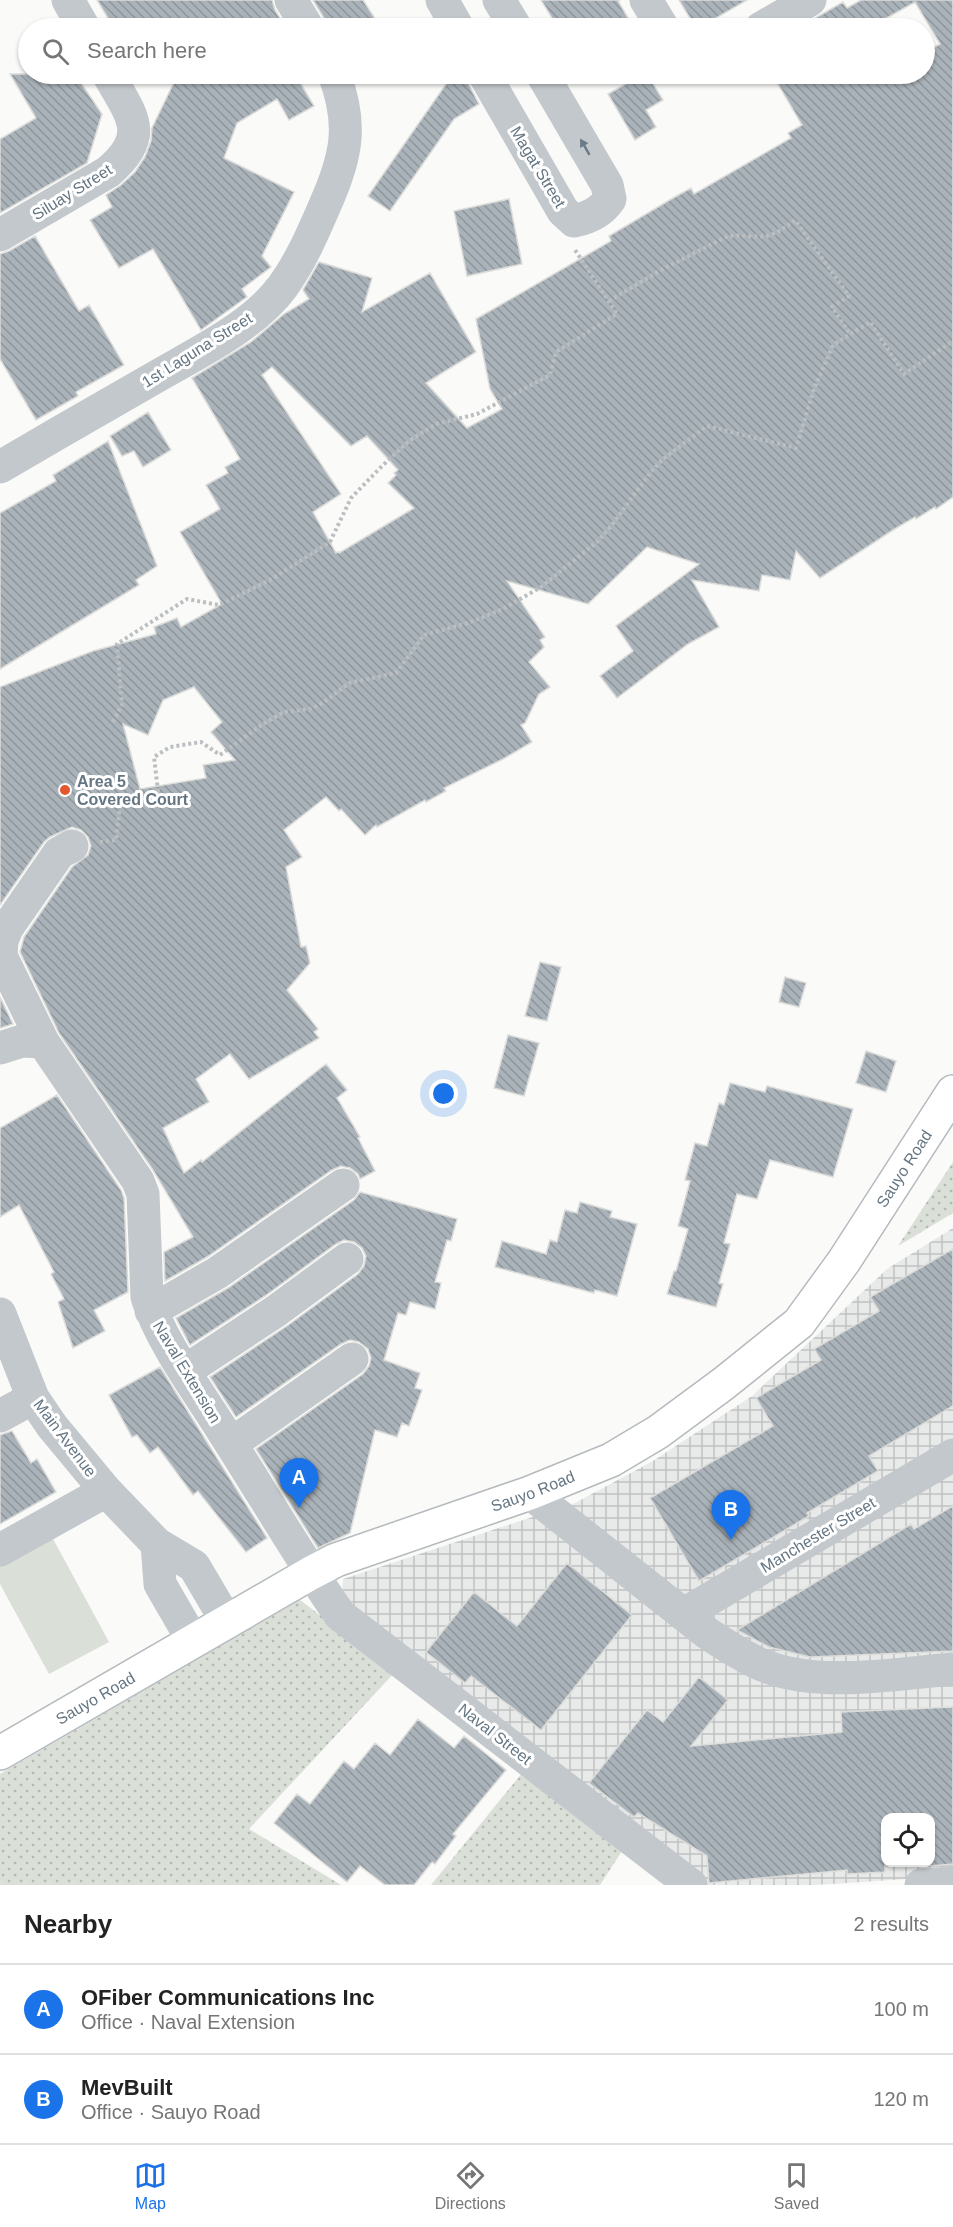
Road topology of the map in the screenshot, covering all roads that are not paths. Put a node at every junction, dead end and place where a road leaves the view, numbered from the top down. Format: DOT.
graph roads {
  1 [pos="68,0"];
  2 [pos="291,0"];
  3 [pos="442,0"];
  4 [pos="499,0"];
  5 [pos="646,0"];
  6 [pos="78,18"];
  7 [pos="302,18"];
  8 [pos="452,18"];
  9 [pos="510,18"];
  10 [pos="657,18"];
  11 [pos="114,84"];
  12 [pos="337,84"];
  13 [pos="490,84"];
  14 [pos="548,84"];
  15 [pos="0,235"];
  16 [pos="0,467"];
  17 [pos="72,846"];
  18 [pos="43,1042"];
  19 [pos="0,1048"];
  20 [pos="953,1092"];
  21 [pos="343,1185"];
  22 [pos="347,1259"];
  23 [pos="151,1311"];
  24 [pos="0,1314"];
  25 [pos="352,1359"];
  26 [pos="185,1371"];
  27 [pos="33,1398"];
  28 [pos="0,1416"];
  29 [pos="231,1444"];
  30 [pos="953,1455"];
  31 [pos="106,1491"];
  32 [pos="530,1493"];
  33 [pos="157,1544"];
  34 [pos="0,1550"];
  35 [pos="310,1572"];
  36 [pos="684,1614"];
  37 [pos="226,1622"];
  38 [pos="193,1641"];
  39 [pos="953,1669"];
  40 [pos="0,1754"];
  41 [pos="953,1883"];
  42 [pos="691,1885"];
  43 [pos="921,1885"];
  1 -- 6 [label="street"];
  2 -- 7 [label="street"];
  3 -- 8 [label="street"];
  4 -- 9 [label="street"];
  5 -- 10 [label="street"];
  11 -- 15 [label="street, Siluay Street"];
  12 -- 16 [label="street, 1st Laguna Street"];
  13 -- 14 [label="street, Magat Street, one-way"];
  17 -- 18 [label="street, Naval Extension"];
  18 -- 19 [label="street"];
  18 -- 23 [label="street, Naval Extension"];
  20 -- 32 [label="main road, Sauyo Road"];
  21 -- 23 [label="street"];
  22 -- 26 [label="street"];
  23 -- 26 [label="street, Naval Extension"];
  24 -- 27 [label="street, Main Avenue"];
  25 -- 29 [label="street"];
  26 -- 29 [label="street, Naval Extension"];
  27 -- 28 [label="street"];
  27 -- 31 [label="street, Main Avenue"];
  29 -- 35 [label="street, Naval Extension"];
  30 -- 36 [label="street, Manchester Street"];
  31 -- 33 [label="street, Main Avenue"];
  31 -- 34 [label="street"];
  32 -- 35 [label="main road, Sauyo Road"];
  32 -- 36 [label="street"];
  33 -- 37 [label="street, Main Avenue"];
  33 -- 38 [label="street"];
  35 -- 37 [label="main road, Sauyo Road"];
  35 -- 42 [label="street, Naval Street"];
  36 -- 39 [label="street"];
  37 -- 38 [label="main road, Sauyo Road"];
  38 -- 40 [label="main road, Sauyo Road"];
  41 -- 43 [label="street"];
}
